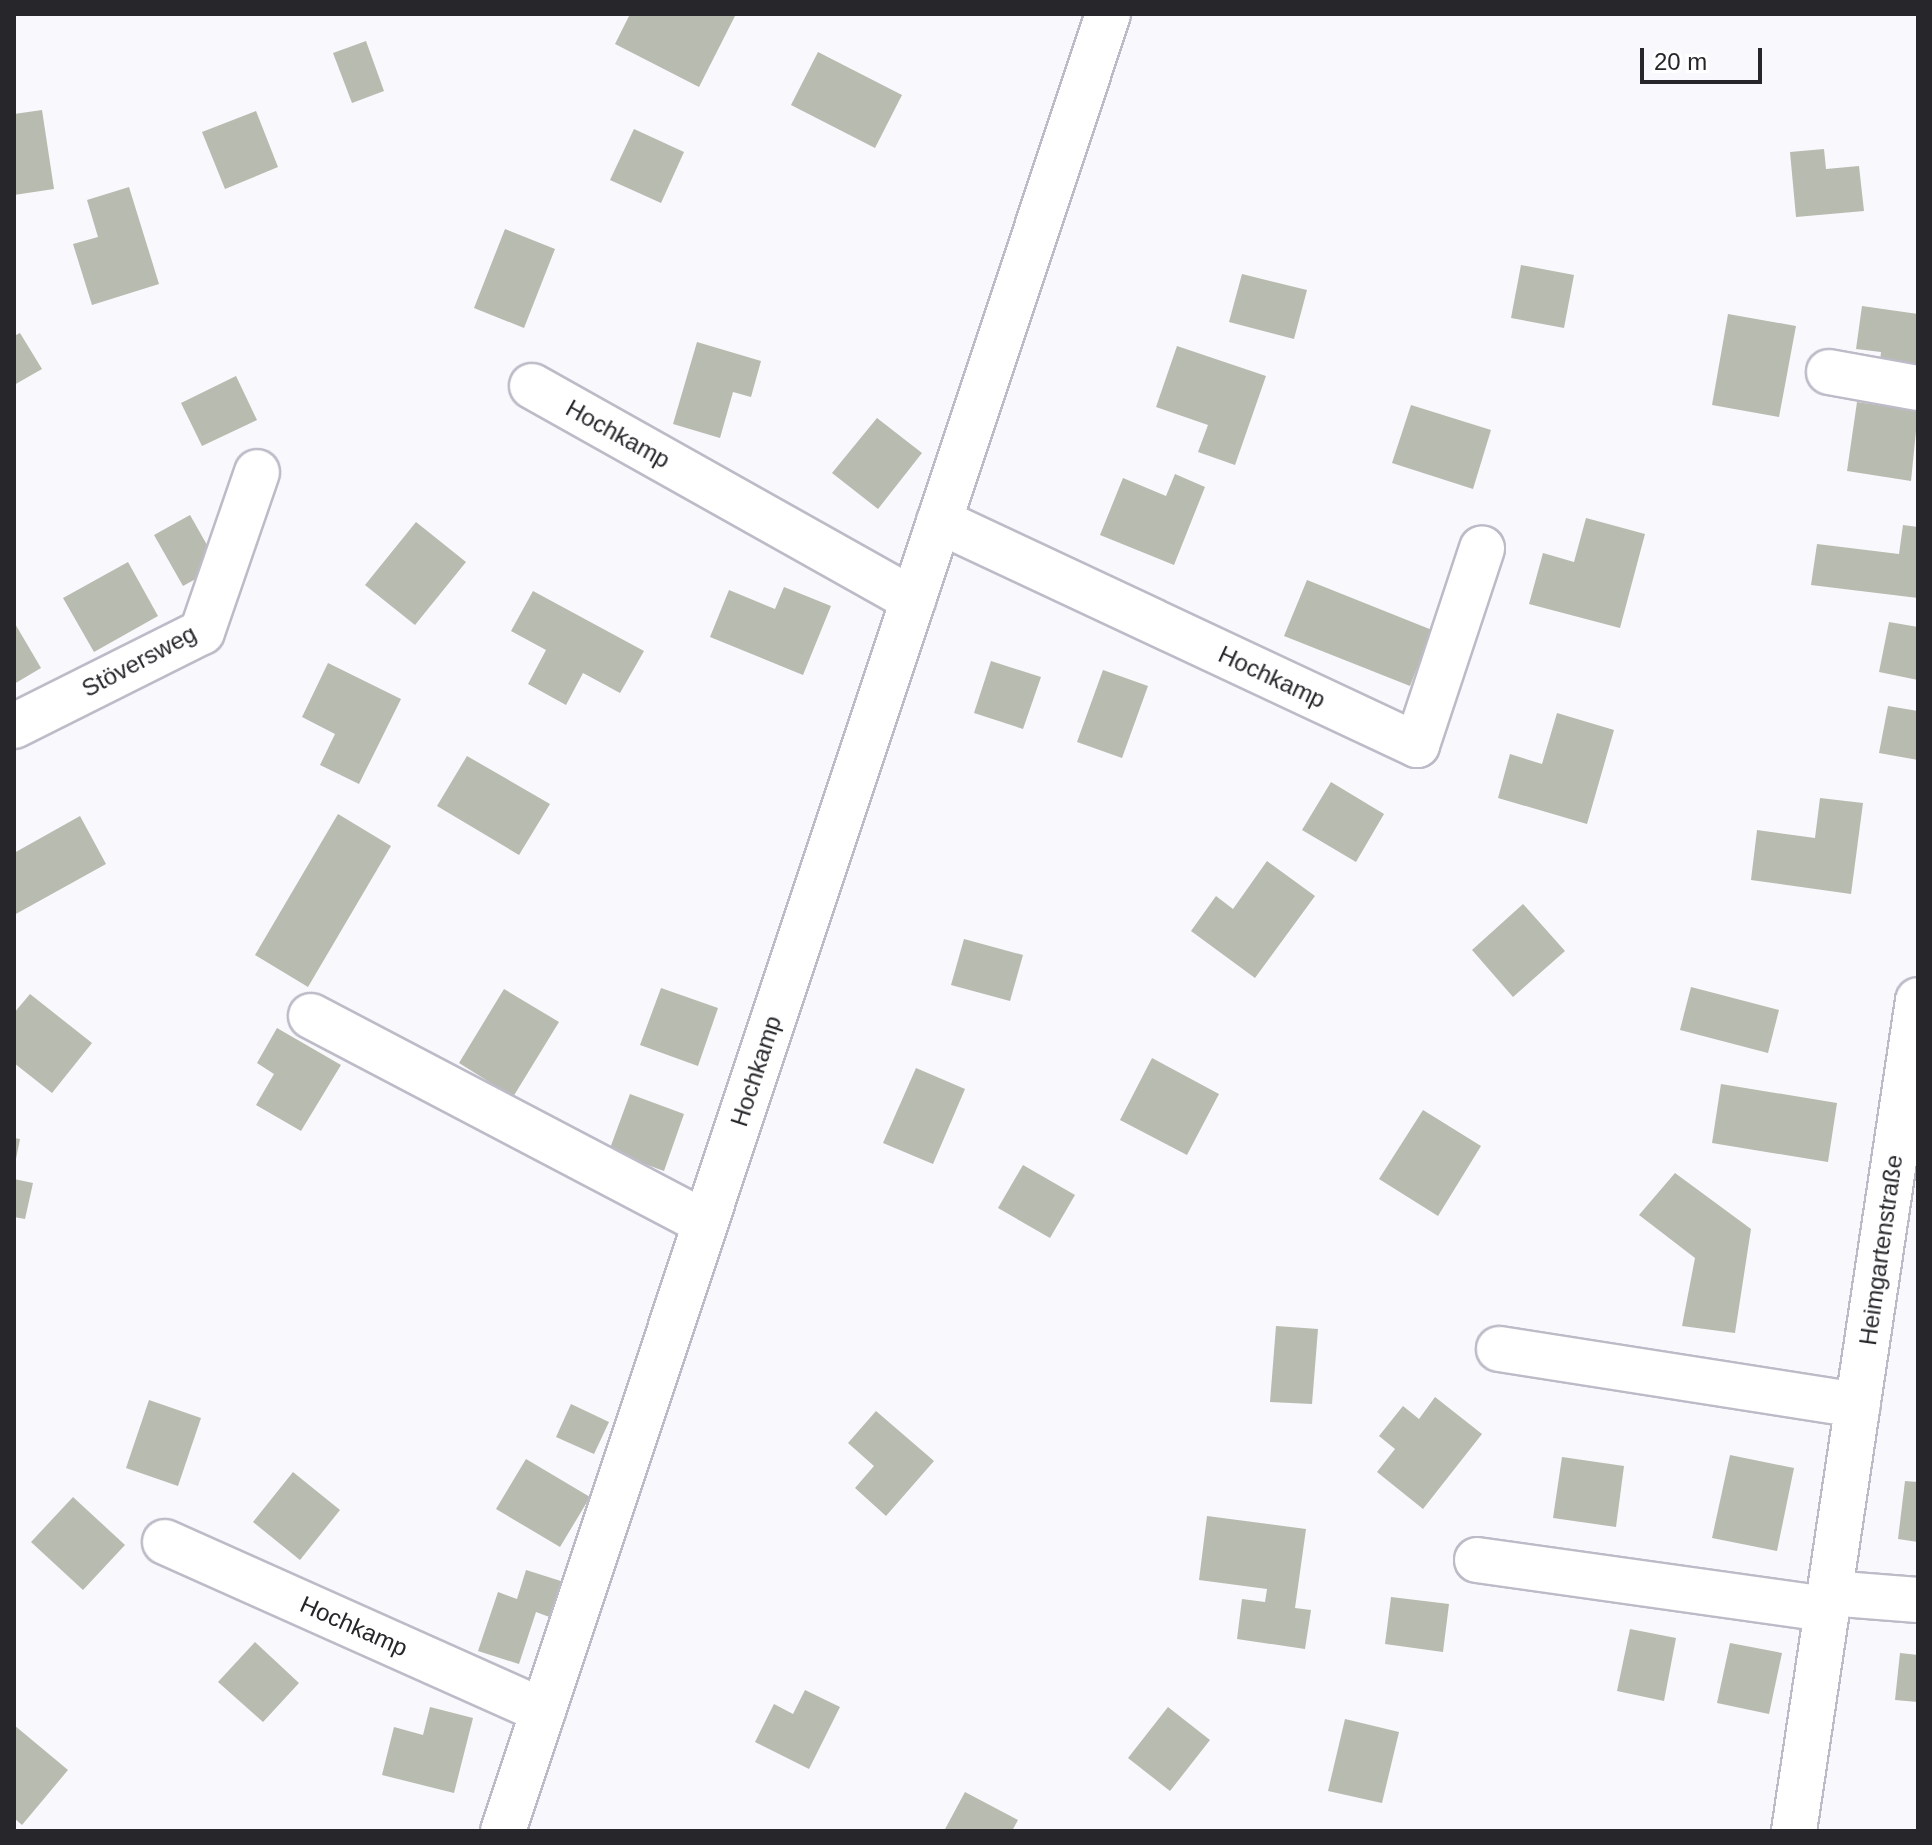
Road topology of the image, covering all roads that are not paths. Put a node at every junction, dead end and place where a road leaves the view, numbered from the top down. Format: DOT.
graph roads {
  1 [pos="1108,14"];
  2 [pos="1829,372"];
  3 [pos="532,386"];
  4 [pos="1918,388"];
  5 [pos="257,472"];
  6 [pos="939,521"];
  7 [pos="1482,548"];
  8 [pos="913,600"];
  9 [pos="14,726"];
  10 [pos="1918,1000"];
  11 [pos="311,1016"];
  12 [pos="705,1223"];
  13 [pos="1499,1349"];
  14 [pos="1858,1405"];
  15 [pos="165,1542"];
  16 [pos="1477,1560"];
  17 [pos="1918,1600"];
  18 [pos="1828,1601"];
  19 [pos="543,1711"];
  20 [pos="503,1831"];
  21 [pos="1794,1831"];
  1 -- 6 [label="street, Hochkamp"];
  2 -- 4 [label="street"];
  3 -- 8 [label="street, Hochkamp"];
  5 -- 9 [label="street, Stöversweg"];
  6 -- 7 [label="street, Hochkamp"];
  6 -- 8 [label="street, Hochkamp"];
  8 -- 12 [label="street, Hochkamp"];
  10 -- 14 [label="street, Heimgartenstraße"];
  11 -- 12 [label="street"];
  12 -- 19 [label="street, Hochkamp"];
  13 -- 14 [label="street"];
  14 -- 18 [label="street, Heimgartenstraße"];
  15 -- 19 [label="street, Hochkamp"];
  16 -- 18 [label="street"];
  17 -- 18 [label="street"];
  18 -- 21 [label="street, Heimgartenstraße"];
  19 -- 20 [label="street, Hochkamp"];
}
